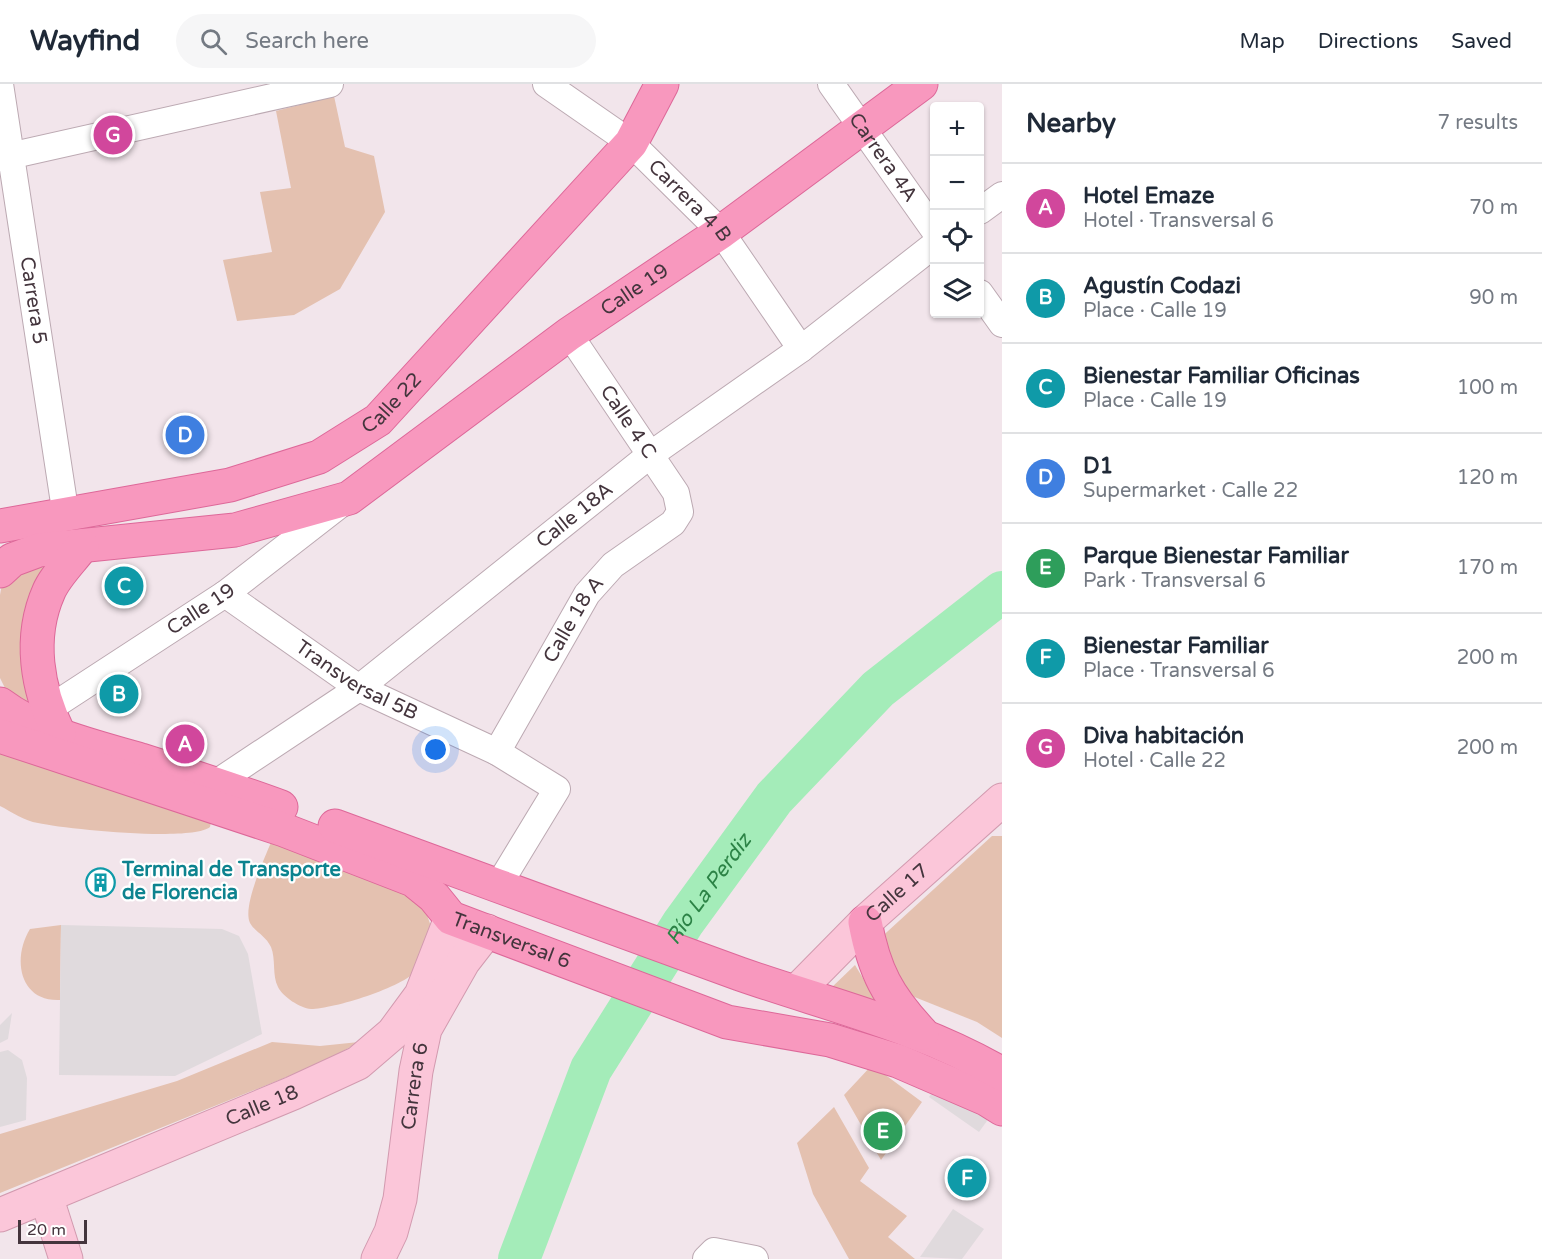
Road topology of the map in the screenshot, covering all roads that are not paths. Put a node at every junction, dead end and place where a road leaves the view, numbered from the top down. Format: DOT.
graph roads {
  1 [pos="0,84"];
  2 [pos="330,84"];
  3 [pos="546,84"];
  4 [pos="831,84"];
  5 [pos="921,84"];
  6 [pos="665,88"];
  7 [pos="862,128"];
  8 [pos="631,143"];
  9 [pos="7,156"];
  10 [pos="1002,195"];
  11 [pos="981,210"];
  12 [pos="930,224"];
  13 [pos="721,232"];
  14 [pos="930,248"];
  15 [pos="984,299"];
  16 [pos="1002,324"];
  17 [pos="569,334"];
  18 [pos="801,349"];
  19 [pos="650,455"];
  20 [pos="349,498"];
  21 [pos="680,512"];
  22 [pos="66,516"];
  23 [pos="0,526"];
  24 [pos="82,546"];
  25 [pos="0,571"];
  26 [pos="225,594"];
  27 [pos="359,688"];
  28 [pos="0,704"];
  29 [pos="53,722"];
  30 [pos="0,736"];
  31 [pos="497,752"];
  32 [pos="216,783"];
  33 [pos="1002,800"];
  34 [pos="498,886"];
  35 [pos="451,918"];
  36 [pos="865,922"];
  37 [pos="500,936"];
  38 [pos="797,991"];
  39 [pos="923,1034"];
  40 [pos="1002,1074"];
  41 [pos="1002,1109"];
  42 [pos="46,1196"];
  43 [pos="0,1215"];
  44 [pos="380,1257"];
  45 [pos="66,1259"];
  46 [pos="706,1259"];
  47 [pos="755,1259"];
  1 -- 9 [label="street, Carrera 5"];
  2 -- 9 [label="street"];
  3 -- 8 [label="street, Carrera 4 B"];
  4 -- 7 [label="street, Carrera 4A"];
  5 -- 7 [label="main road, Calle 19"];
  6 -- 8 [label="main road, Calle 22"];
  7 -- 12 [label="street, Carrera 4A"];
  7 -- 13 [label="main road, Calle 19"];
  8 -- 13 [label="street, Carrera 4 B"];
  8 -- 22 [label="main road, Calle 22"];
  9 -- 22 [label="street, Carrera 5"];
  10 -- 11 [label="street"];
  13 -- 17 [label="main road, Calle 19"];
  13 -- 18 [label="street, Carrera 4 B"];
  14 -- 18 [label="street, Calle 18A"];
  15 -- 16 [label="street"];
  17 -- 19 [label="street, Calle 4 C"];
  17 -- 20 [label="main road, Calle 19"];
  18 -- 19 [label="street, Calle 18A"];
  19 -- 21 [label="street, Calle 4 C"];
  19 -- 27 [label="street, Calle 18A"];
  20 -- 24 [label="main road, Calle 19"];
  20 -- 26 [label="street, Calle 19"];
  21 -- 31 [label="street, Calle 18 A"];
  22 -- 23 [label="main road, Calle 22"];
  24 -- 25 [label="main road, Calle 19"];
  24 -- 29 [label="main road"];
  26 -- 27 [label="street, Transversal 5B"];
  26 -- 29 [label="street, Calle 19"];
  27 -- 31 [label="street, Transversal 5B"];
  27 -- 32 [label="street, Calle 18A"];
  28 -- 29 [label="main road"];
  29 -- 32 [label="main road"];
  30 -- 35 [label="main road, Transversal 6"];
  31 -- 34 [label="street, Transversal 5B"];
  32 -- 34 [label="main road"];
  33 -- 36 [label="main road, Calle 17"];
  34 -- 38 [label="main road"];
  35 -- 37 [label="main road, Transversal 6"];
  35 -- 42 [label="main road, Calle 18"];
  36 -- 38 [label="main road, Calle 17"];
  36 -- 39 [label="main road"];
  37 -- 41 [label="main road, Transversal 6"];
  37 -- 44 [label="main road, Carrera 6"];
  38 -- 39 [label="main road"];
  39 -- 40 [label="main road"];
  42 -- 43 [label="main road, Calle 18"];
  42 -- 45 [label="main road"];
  46 -- 47 [label="street"];
}
